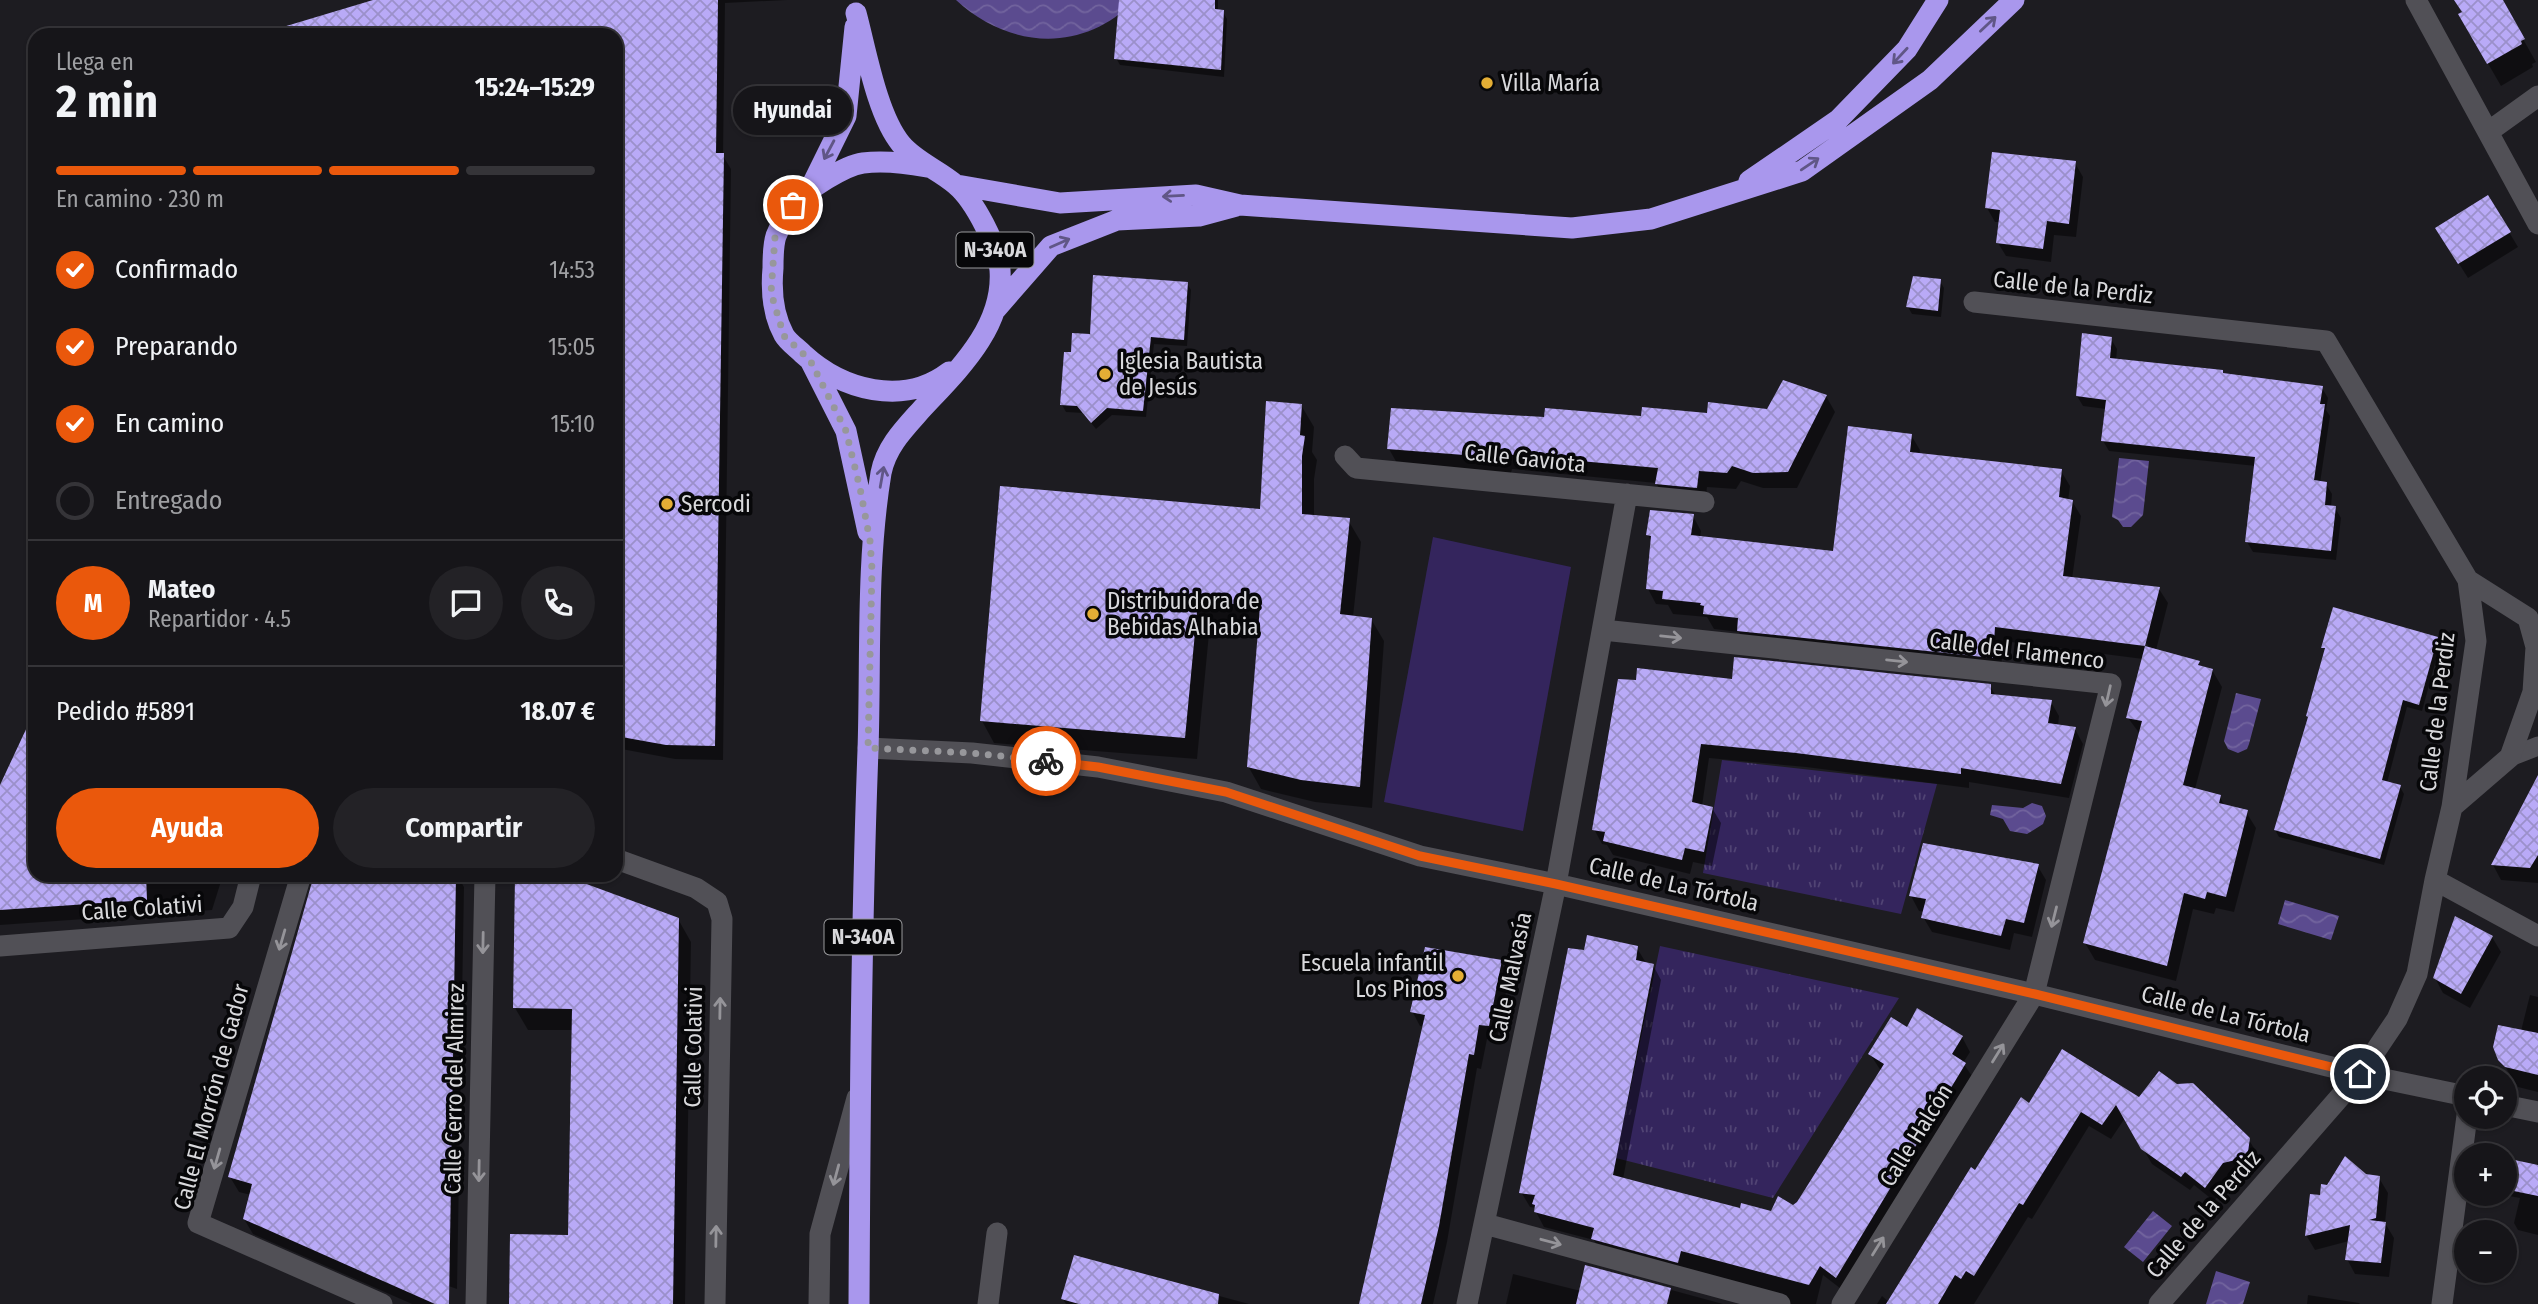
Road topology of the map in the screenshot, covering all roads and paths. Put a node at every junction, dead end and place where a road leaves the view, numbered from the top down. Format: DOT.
graph roads {
  1 [pos="1938,0"];
  2 [pos="2014,0"];
  3 [pos="2416,0"];
  4 [pos="856,7"];
  5 [pos="2538,96"];
  6 [pos="2488,132"];
  7 [pos="927,167"];
  8 [pos="957,185"];
  9 [pos="810,191"];
  10 [pos="1724,197"];
  11 [pos="1240,205"];
  12 [pos="2538,223"];
  13 [pos="1974,302"];
  14 [pos="996,309"];
  15 [pos="972,353"];
  16 [pos="810,360"];
  17 [pos="1345,456"];
  18 [pos="1627,494"];
  19 [pos="1704,502"];
  20 [pos="872,569"];
  21 [pos="2468,580"];
  22 [pos="1603,630"];
  23 [pos="2537,646"];
  24 [pos="2538,746"];
  25 [pos="868,748"];
  26 [pos="2511,757"];
  27 [pos="2452,807"];
  28 [pos="623,862"];
  29 [pos="2435,880"];
  30 [pos="249,882"];
  31 [pos="299,882"];
  32 [pos="485,882"];
  33 [pos="1556,884"];
  34 [pos="2538,936"];
  35 [pos="0,946"];
  36 [pos="2035,994"];
  37 [pos="2360,1074"];
  38 [pos="860,1086"];
  39 [pos="2454,1094"];
  40 [pos="2517,1108"];
  41 [pos="2538,1112"];
  42 [pos="2465,1129"];
  43 [pos="1485,1224"];
  44 [pos="997,1233"];
  45 [pos="382,1304"];
  46 [pos="476,1304"];
  47 [pos="715,1304"];
  48 [pos="819,1304"];
  49 [pos="859,1304"];
  50 [pos="988,1304"];
  51 [pos="1467,1304"];
  52 [pos="1780,1304"];
  53 [pos="1842,1304"];
  54 [pos="2159,1304"];
  55 [pos="2442,1304"];
  1 -- 10 [label="highway, one-way"];
  10 -- 2 [label="highway, one-way"];
  3 -- 6 [label="street"];
  4 -- 7 [label="highway, N-340A"];
  4 -- 9 [label="highway, N-340A, one-way"];
  5 -- 6 [label="street"];
  6 -- 12 [label="street"];
  7 -- 8 [label="highway, N-340A"];
  7 -- 9 [label="highway, N-340A"];
  11 -- 8 [label="highway, one-way"];
  8 -- 14 [label="highway, N-340A"];
  9 -- 16 [label="highway, N-340A"];
  10 -- 11 [label="highway"];
  14 -- 11 [label="highway, one-way"];
  13 -- 21 [label="street, Calle de la Perdiz"];
  14 -- 15 [label="highway, N-340A"];
  15 -- 16 [label="highway, N-340A"];
  20 -- 15 [label="highway, N-340A, one-way"];
  16 -- 20 [label="highway, N-340A"];
  17 -- 18 [label="street, Calle Gaviota"];
  18 -- 19 [label="street, Calle Gaviota"];
  18 -- 22 [label="street, Calle Malvasía"];
  20 -- 25 [label="highway, N-340A"];
  21 -- 23 [label="street"];
  21 -- 27 [label="street, Calle de la Perdiz"];
  22 -- 33 [label="street, Calle Malvasía"];
  22 -- 36 [label="street, Calle del Flamenco, one-way"];
  23 -- 26 [label="street"];
  24 -- 26 [label="lane"];
  25 -- 33 [label="street, Calle de La Tórtola"];
  25 -- 38 [label="highway, N-340A"];
  26 -- 27 [label="street"];
  27 -- 29 [label="street, Calle de la Perdiz"];
  47 -- 28 [label="street, Calle Colativi, one-way"];
  29 -- 34 [label="street"];
  29 -- 37 [label="street, Calle de la Perdiz"];
  30 -- 35 [label="street, Calle Colativi"];
  31 -- 45 [label="street, Calle El Morrón de Gador, one-way"];
  32 -- 46 [label="street, Calle Cerro del Almirez, one-way"];
  33 -- 36 [label="street, Calle de La Tórtola"];
  33 -- 43 [label="street, Calle Malvasía"];
  36 -- 37 [label="street, Calle de La Tórtola"];
  53 -- 36 [label="street, Calle Halcón, one-way"];
  37 -- 39 [label="street, Calle de La Tórtola"];
  37 -- 54 [label="street, Calle de la Perdiz"];
  38 -- 48 [label="street, one-way"];
  38 -- 49 [label="highway, N-340A"];
  40 -- 41 [label="street"];
  42 -- 55 [label="street"];
  43 -- 51 [label="street, Calle Malvasía"];
  43 -- 52 [label="street, one-way"];
  44 -- 50 [label="street"];
}
